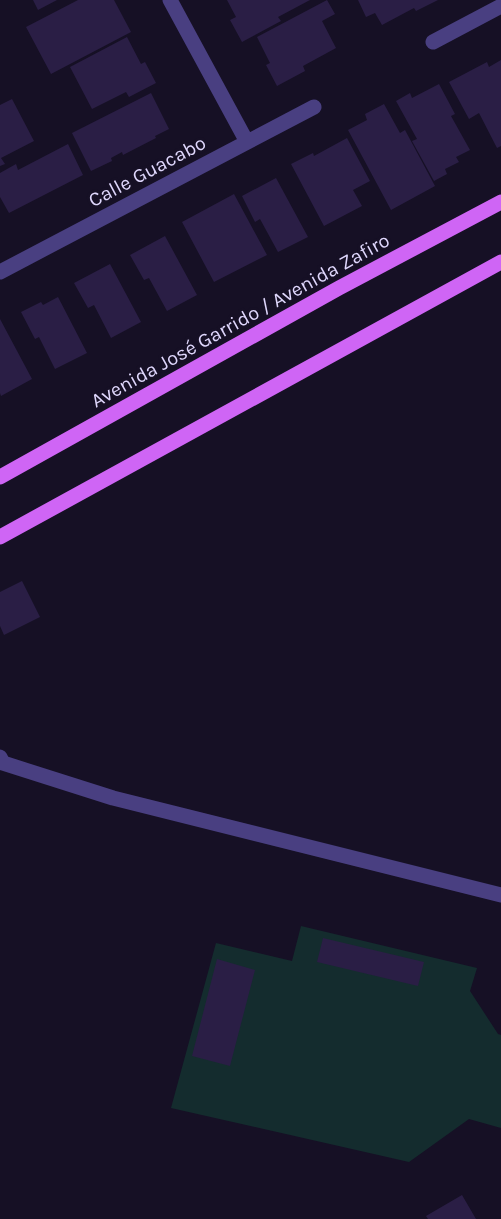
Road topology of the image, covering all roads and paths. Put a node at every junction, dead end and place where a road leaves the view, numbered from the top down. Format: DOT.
graph roads {
  1 [pos="170,0"];
  2 [pos="501,6"];
  3 [pos="433,42"];
  4 [pos="314,107"];
  5 [pos="247,142"];
  6 [pos="501,202"];
  7 [pos="501,262"];
  8 [pos="0,272"];
  9 [pos="0,477"];
  10 [pos="0,537"];
  11 [pos="0,757"];
  12 [pos="501,895"];
  1 -- 5 [label="street"];
  2 -- 3 [label="street"];
  4 -- 5 [label="street, Calle Guacabo"];
  5 -- 8 [label="street, Calle Guacabo"];
  6 -- 9 [label="main road, Avenida José Garrido / Avenida Zafiro"];
  7 -- 10 [label="main road"];
  11 -- 12 [label="street"];
}
